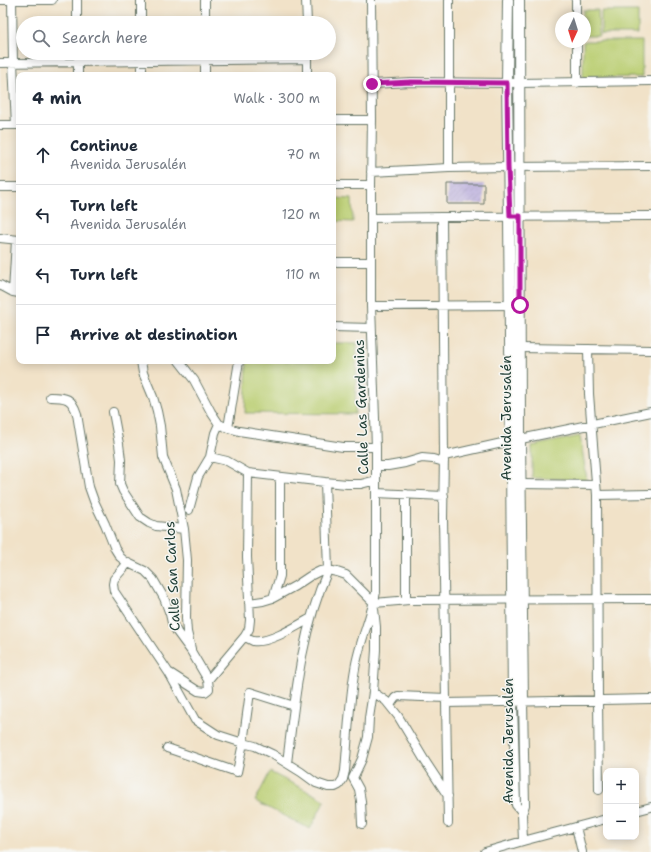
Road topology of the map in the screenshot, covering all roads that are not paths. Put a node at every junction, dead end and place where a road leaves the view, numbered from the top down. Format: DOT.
graph roads {
  1 [pos="0,0"];
  2 [pos="12,0"];
  3 [pos="52,0"];
  4 [pos="77,0"];
  5 [pos="141,0"];
  6 [pos="205,0"];
  7 [pos="306,0"];
  8 [pos="371,0"];
  9 [pos="449,0"];
  10 [pos="508,0"];
  11 [pos="519,0"];
  12 [pos="576,0"];
  13 [pos="576,12"];
  14 [pos="77,16"];
  15 [pos="141,16"];
  16 [pos="205,16"];
  17 [pos="306,16"];
  18 [pos="576,48"];
  19 [pos="46,60"];
  20 [pos="78,60"];
  21 [pos="142,60"];
  22 [pos="205,60"];
  23 [pos="307,60"];
  24 [pos="0,63"];
  25 [pos="13,63"];
  26 [pos="78,72"];
  27 [pos="142,72"];
  28 [pos="205,72"];
  29 [pos="307,72"];
  30 [pos="651,82"];
  31 [pos="449,83"];
  32 [pos="507,83"];
  33 [pos="519,83"];
  34 [pos="577,83"];
  35 [pos="372,84"];
  36 [pos="16,110"];
  37 [pos="336,120"];
  38 [pos="372,120"];
  39 [pos="0,125"];
  40 [pos="16,125"];
  41 [pos="519,166"];
  42 [pos="651,166"];
  43 [pos="508,167"];
  44 [pos="449,168"];
  45 [pos="371,172"];
  46 [pos="336,185"];
  47 [pos="371,185"];
  48 [pos="0,187"];
  49 [pos="16,187"];
  50 [pos="515,216"];
  51 [pos="651,216"];
  52 [pos="442,217"];
  53 [pos="371,218"];
  54 [pos="0,238"];
  55 [pos="16,240"];
  56 [pos="336,262"];
  57 [pos="371,262"];
  58 [pos="0,285"];
  59 [pos="16,293"];
  60 [pos="515,305"];
  61 [pos="371,306"];
  62 [pos="443,306"];
  63 [pos="336,327"];
  64 [pos="372,328"];
  65 [pos="520,348"];
  66 [pos="588,349"];
  67 [pos="651,350"];
  68 [pos="142,364"];
  69 [pos="181,364"];
  70 [pos="239,364"];
  71 [pos="50,397"];
  72 [pos="113,412"];
  73 [pos="651,412"];
  74 [pos="219,424"];
  75 [pos="591,424"];
  76 [pos="228,428"];
  77 [pos="516,440"];
  78 [pos="376,447"];
  79 [pos="210,457"];
  80 [pos="444,459"];
  81 [pos="376,466"];
  82 [pos="248,473"];
  83 [pos="280,477"];
  84 [pos="376,480"];
  85 [pos="325,482"];
  86 [pos="520,484"];
  87 [pos="596,484"];
  88 [pos="376,493"];
  89 [pos="406,494"];
  90 [pos="651,494"];
  91 [pos="597,495"];
  92 [pos="444,496"];
  93 [pos="190,510"];
  94 [pos="184,529"];
  95 [pos="128,563"];
  96 [pos="328,570"];
  97 [pos="273,598"];
  98 [pos="651,599"];
  99 [pos="406,600"];
  100 [pos="517,600"];
  101 [pos="597,600"];
  102 [pos="445,601"];
  103 [pos="249,603"];
  104 [pos="374,603"];
  105 [pos="311,618"];
  106 [pos="245,636"];
  107 [pos="191,651"];
  108 [pos="170,673"];
  109 [pos="208,680"];
  110 [pos="374,692"];
  111 [pos="651,699"];
  112 [pos="446,700"];
  113 [pos="598,700"];
  114 [pos="518,702"];
  115 [pos="390,705"];
  116 [pos="294,706"];
  117 [pos="243,743"];
  118 [pos="167,748"];
  119 [pos="287,763"];
  120 [pos="353,778"];
  121 [pos="343,779"];
  122 [pos="599,790"];
  123 [pos="448,796"];
  124 [pos="651,807"];
  125 [pos="639,810"];
  126 [pos="603,820"];
  127 [pos="448,823"];
  128 [pos="362,824"];
  129 [pos="576,827"];
  130 [pos="523,841"];
  131 [pos="486,852"];
  132 [pos="582,852"];
  1 -- 2 [label="street"];
  2 -- 3 [label="street"];
  2 -- 25 [label="street"];
  4 -- 14 [label="street"];
  5 -- 15 [label="street"];
  6 -- 16 [label="street"];
  7 -- 17 [label="street"];
  8 -- 35 [label="street, Calle Las Gardenias"];
  9 -- 31 [label="street"];
  10 -- 32 [label="street, Avenida Jerusalén"];
  11 -- 33 [label="street, Avenida Jerusalén"];
  12 -- 13 [label="street"];
  18 -- 34 [label="street"];
  19 -- 25 [label="street"];
  20 -- 26 [label="street"];
  21 -- 27 [label="street"];
  22 -- 28 [label="street"];
  23 -- 29 [label="street"];
  24 -- 25 [label="street"];
  25 -- 36 [label="street"];
  30 -- 34 [label="street"];
  31 -- 32 [label="street"];
  31 -- 35 [label="street"];
  31 -- 44 [label="street"];
  32 -- 33 [label="street"];
  32 -- 43 [label="street, Avenida Jerusalén"];
  33 -- 34 [label="street"];
  33 -- 41 [label="street, Avenida Jerusalén"];
  35 -- 38 [label="street, Calle Las Gardenias"];
  37 -- 38 [label="street"];
  38 -- 45 [label="street, Calle Las Gardenias"];
  39 -- 40 [label="street"];
  41 -- 42 [label="street"];
  41 -- 43 [label="street"];
  41 -- 50 [label="street, Avenida Jerusalén"];
  43 -- 44 [label="street"];
  43 -- 50 [label="street, Avenida Jerusalén"];
  44 -- 45 [label="street"];
  45 -- 47 [label="street, Calle Las Gardenias"];
  46 -- 47 [label="street"];
  47 -- 53 [label="street, Calle Las Gardenias"];
  48 -- 49 [label="street"];
  50 -- 51 [label="street"];
  50 -- 52 [label="street"];
  50 -- 60 [label="street, Avenida Jerusalén"];
  52 -- 53 [label="street"];
  52 -- 62 [label="street"];
  53 -- 57 [label="street, Calle Las Gardenias"];
  54 -- 55 [label="street"];
  56 -- 57 [label="street"];
  57 -- 61 [label="street, Calle Las Gardenias"];
  58 -- 59 [label="street"];
  60 -- 62 [label="street"];
  60 -- 65 [label="street, Avenida Jerusalén"];
  60 -- 77 [label="street, Avenida Jerusalén"];
  61 -- 62 [label="street"];
  61 -- 64 [label="street, Calle Las Gardenias"];
  62 -- 80 [label="street"];
  63 -- 64 [label="street"];
  64 -- 78 [label="street, Calle Las Gardenias"];
  65 -- 66 [label="street"];
  65 -- 77 [label="street, Avenida Jerusalén"];
  66 -- 67 [label="street"];
  66 -- 75 [label="street"];
  68 -- 94 [label="street, Calle San Carlos"];
  69 -- 74 [label="street"];
  70 -- 76 [label="street"];
  71 -- 95 [label="street"];
  72 -- 94 [label="street"];
  73 -- 75 [label="street"];
  74 -- 76 [label="street"];
  74 -- 79 [label="street"];
  75 -- 77 [label="street"];
  75 -- 87 [label="street"];
  76 -- 78 [label="street"];
  77 -- 80 [label="street"];
  77 -- 86 [label="street, Avenida Jerusalén"];
  77 -- 100 [label="street, Avenida Jerusalén"];
  78 -- 81 [label="street, Calle Las Gardenias"];
  79 -- 82 [label="street"];
  79 -- 93 [label="street"];
  80 -- 81 [label="street"];
  80 -- 92 [label="street"];
  81 -- 84 [label="street, Calle Las Gardenias"];
  82 -- 83 [label="street"];
  82 -- 103 [label="street"];
  83 -- 85 [label="street"];
  83 -- 97 [label="street"];
  84 -- 85 [label="street"];
  84 -- 88 [label="street, Calle Las Gardenias"];
  85 -- 96 [label="street"];
  86 -- 87 [label="street"];
  86 -- 100 [label="street, Avenida Jerusalén"];
  87 -- 91 [label="street"];
  88 -- 89 [label="street"];
  88 -- 104 [label="street, Calle Las Gardenias"];
  89 -- 92 [label="street"];
  89 -- 99 [label="street"];
  90 -- 91 [label="street"];
  91 -- 101 [label="street"];
  92 -- 102 [label="street"];
  94 -- 107 [label="street, Calle San Carlos"];
  95 -- 107 [label="street"];
  95 -- 108 [label="street"];
  96 -- 97 [label="street"];
  96 -- 104 [label="street"];
  96 -- 105 [label="street"];
  97 -- 103 [label="street"];
  98 -- 101 [label="street"];
  99 -- 102 [label="street"];
  99 -- 104 [label="street"];
  100 -- 101 [label="street"];
  100 -- 102 [label="street"];
  100 -- 114 [label="street, Avenida Jerusalén"];
  101 -- 113 [label="street"];
  102 -- 112 [label="street"];
  103 -- 106 [label="street"];
  104 -- 110 [label="street"];
  104 -- 121 [label="street, Calle Las Gardenias"];
  105 -- 106 [label="street"];
  105 -- 116 [label="street"];
  106 -- 109 [label="street"];
  107 -- 109 [label="street"];
  108 -- 109 [label="street"];
  108 -- 117 [label="street"];
  110 -- 115 [label="street"];
  110 -- 120 [label="street"];
  111 -- 113 [label="street"];
  112 -- 114 [label="street"];
  112 -- 115 [label="street"];
  112 -- 123 [label="street"];
  113 -- 114 [label="street"];
  113 -- 122 [label="street"];
  114 -- 130 [label="street, Avenida Jerusalén"];
  115 -- 123 [label="street"];
  116 -- 117 [label="street"];
  116 -- 119 [label="street"];
  117 -- 118 [label="street"];
  117 -- 119 [label="street"];
  119 -- 121 [label="street"];
  120 -- 121 [label="street"];
  120 -- 128 [label="street"];
  123 -- 127 [label="street"];
  124 -- 125 [label="street"];
  126 -- 129 [label="street"];
  129 -- 130 [label="street"];
  129 -- 132 [label="street"];
  130 -- 131 [label="street"];
}
